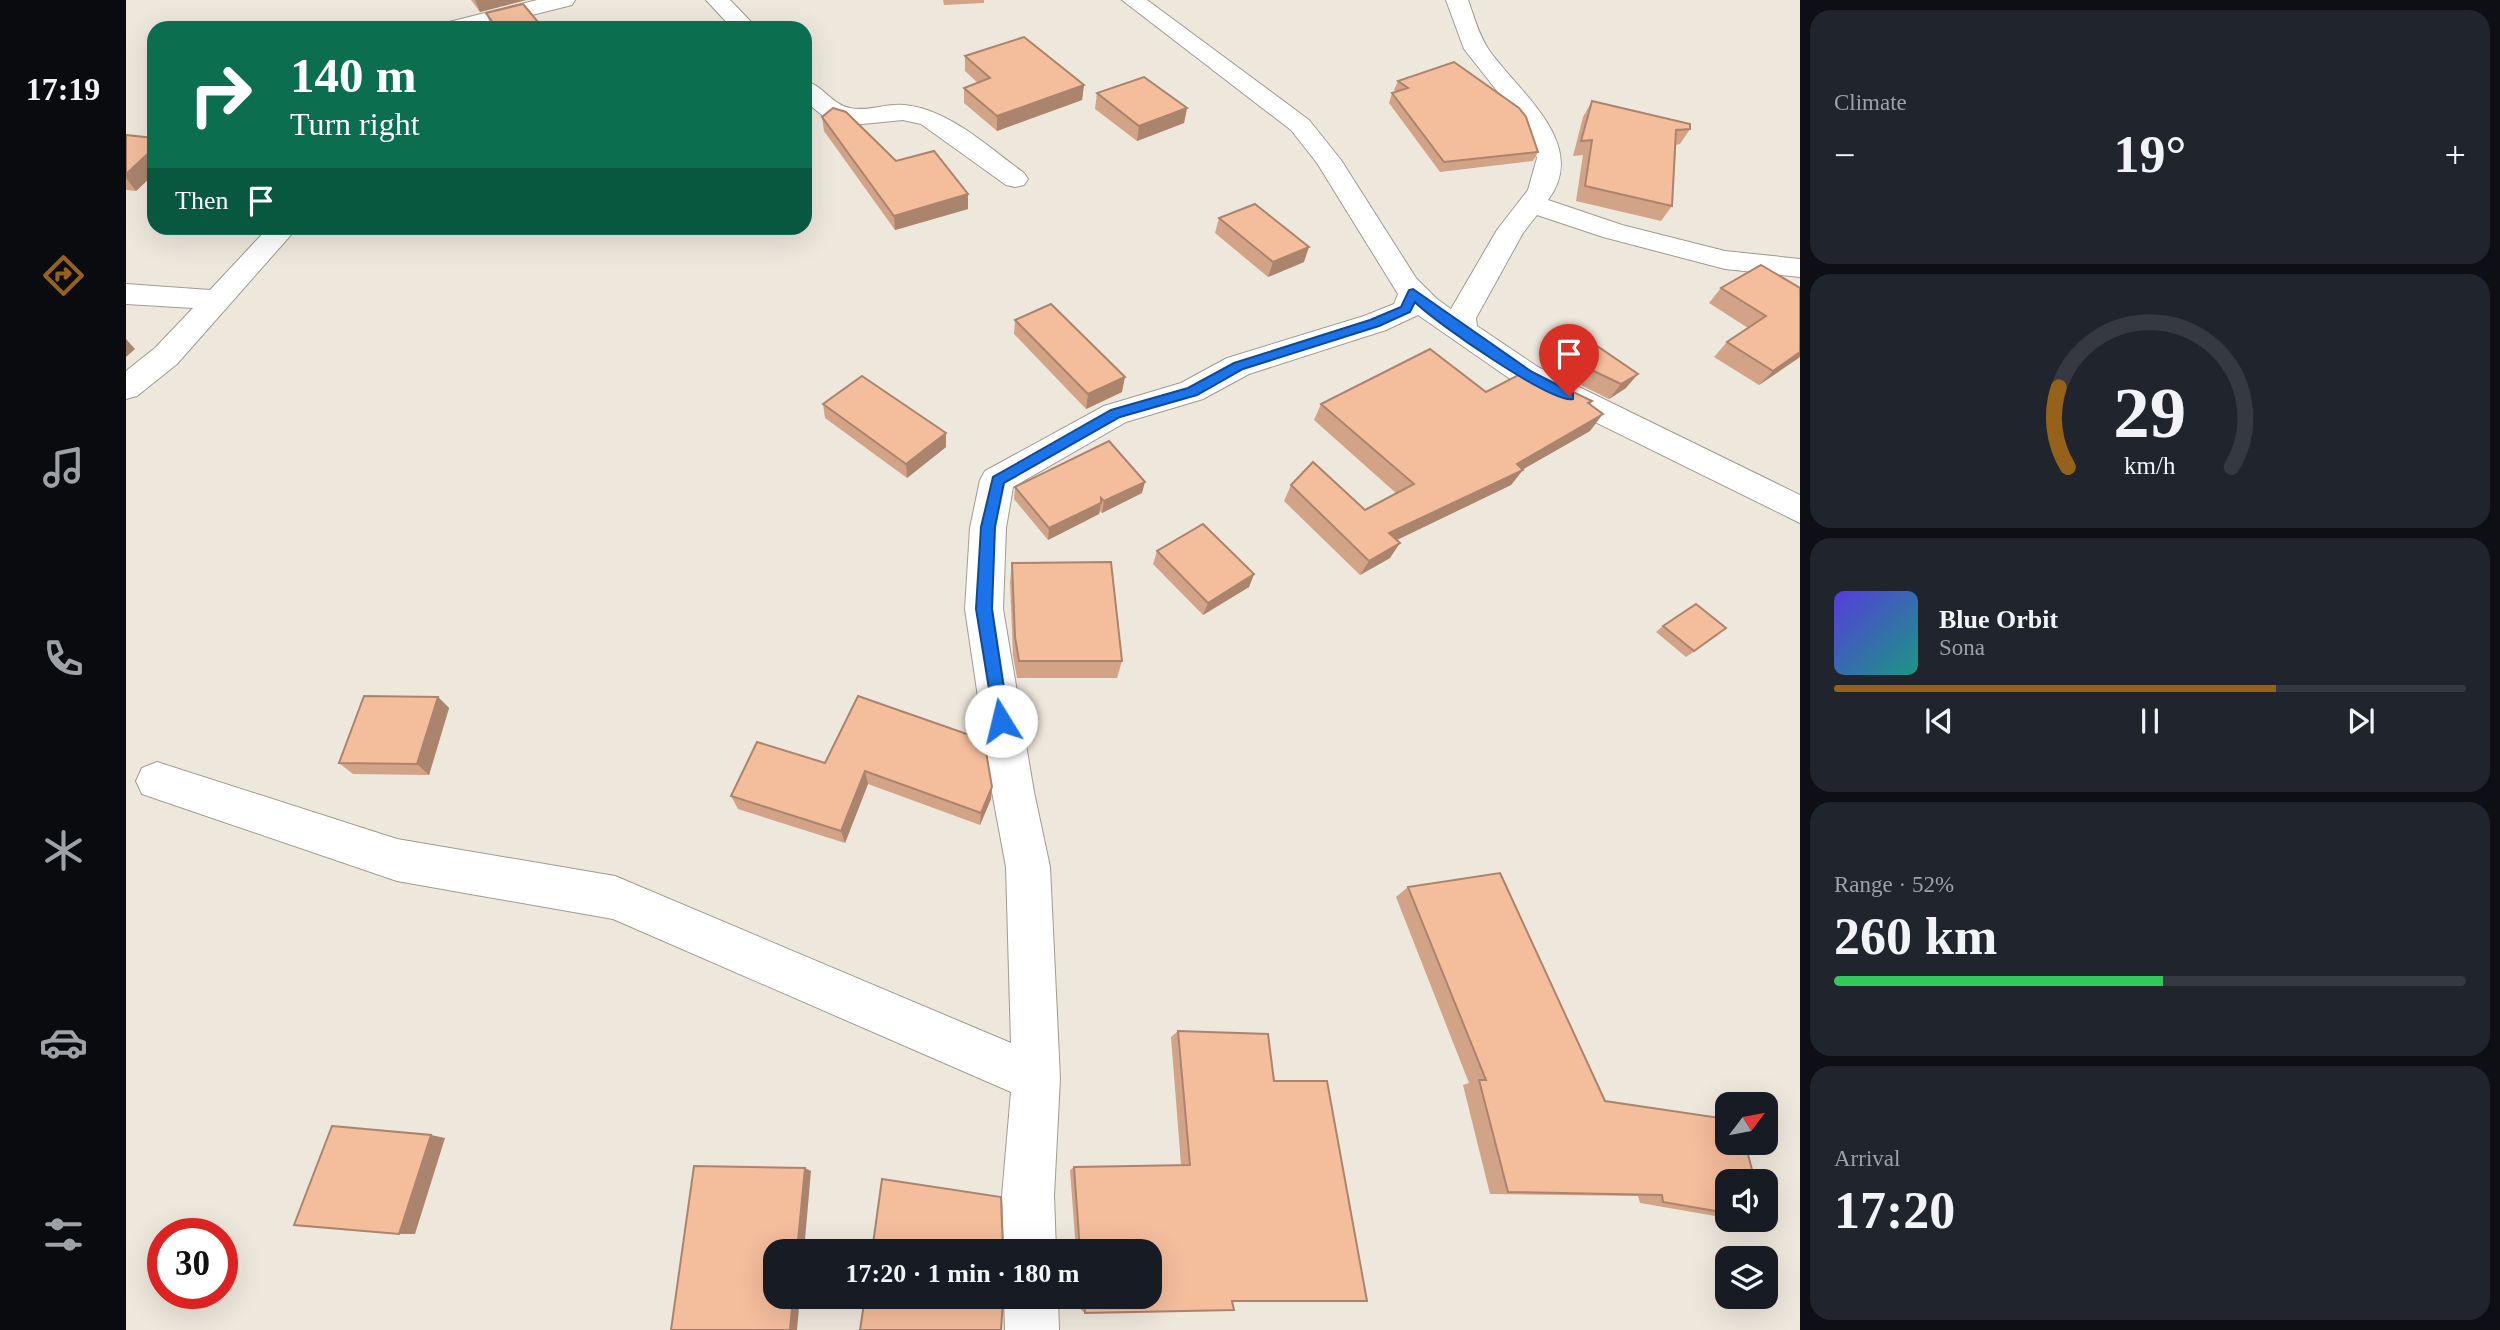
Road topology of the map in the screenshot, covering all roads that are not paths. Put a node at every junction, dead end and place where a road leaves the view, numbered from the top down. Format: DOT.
graph roads {
  1 [pos="565,0"];
  2 [pos="717,0"];
  3 [pos="1133,0"];
  4 [pos="1457,0"];
  5 [pos="481,21"];
  6 [pos="738,21"];
  7 [pos="812,94"];
  8 [pos="1015,179"];
  9 [pos="1531,204"];
  10 [pos="277,235"];
  11 [pos="1800,268"];
  12 [pos="1413,293"];
  13 [pos="126,294"];
  14 [pos="217,300"];
  15 [pos="1462,332"];
  16 [pos="126,388"];
  17 [pos="1800,510"];
  18 [pos="157,781"];
  19 [pos="1036,1078"];
  20 [pos="1030,1239"];
  21 [pos="1031,1309"];
  22 [pos="1032,1330"];
  1 -- 5 [label="street"];
  2 -- 6 [label="street"];
  3 -- 12 [label="street"];
  4 -- 9 [label="street"];
  7 -- 8 [label="street"];
  9 -- 11 [label="street"];
  9 -- 15 [label="street"];
  10 -- 14 [label="street"];
  12 -- 15 [label="street"];
  12 -- 19 [label="street"];
  13 -- 14 [label="street"];
  14 -- 16 [label="street"];
  15 -- 17 [label="street"];
  18 -- 19 [label="street"];
  19 -- 20 [label="street"];
  21 -- 22 [label="street"];
}
